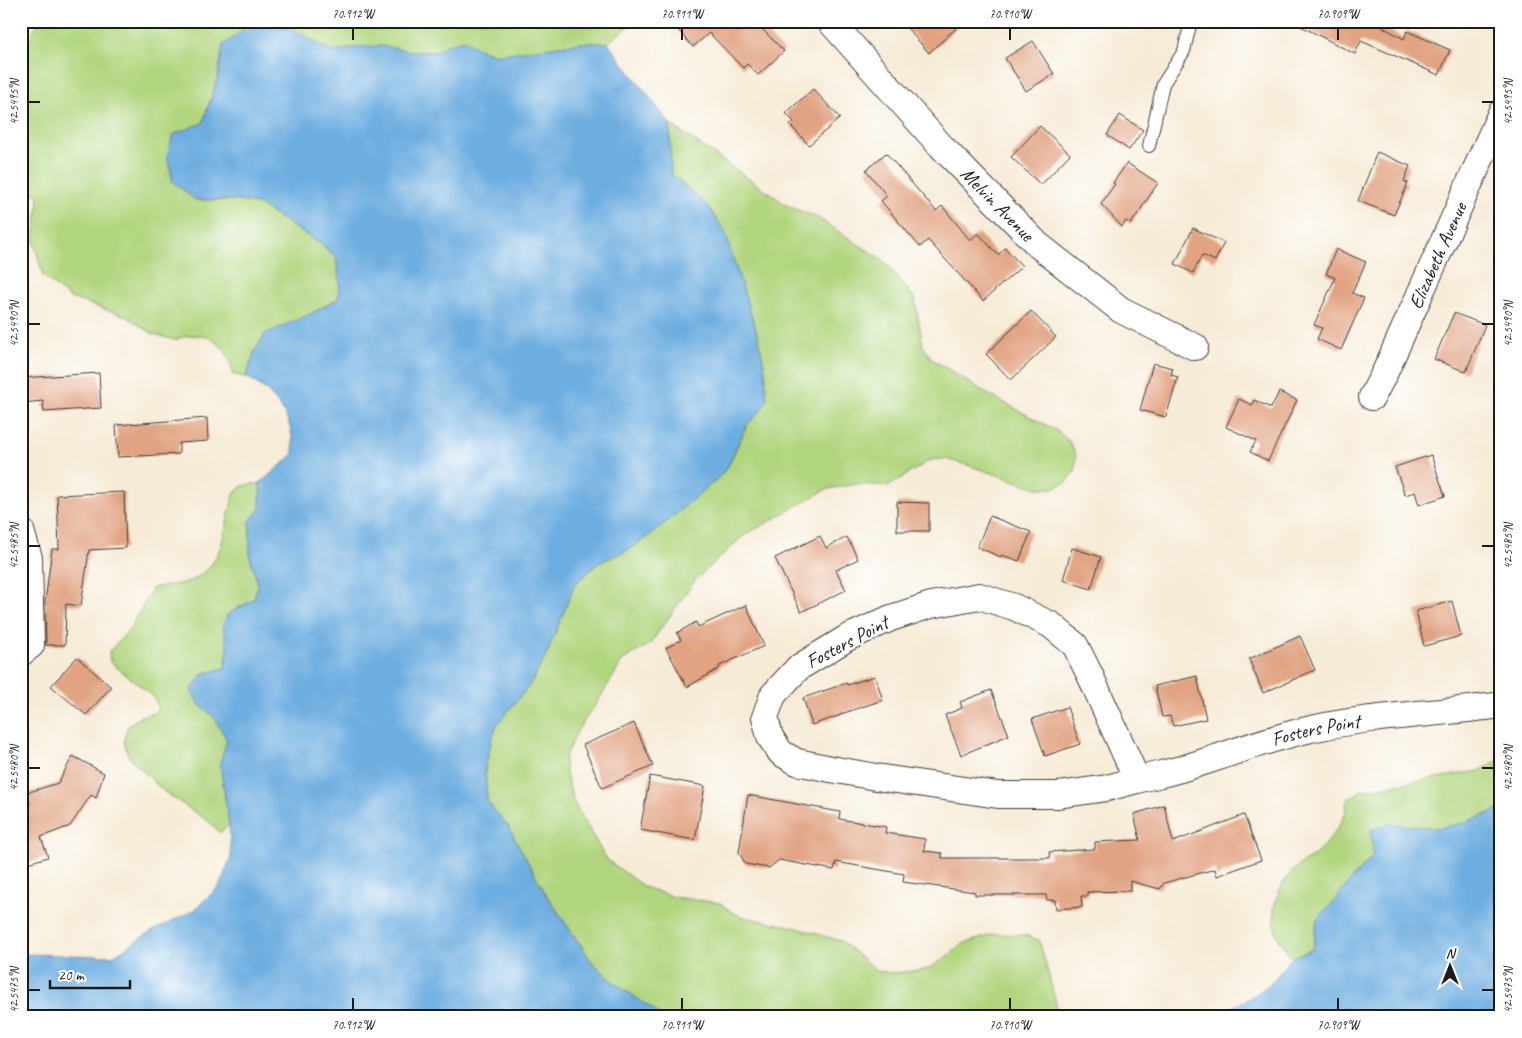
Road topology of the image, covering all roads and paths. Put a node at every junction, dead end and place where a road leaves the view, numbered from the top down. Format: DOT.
graph roads {
  1 [pos="830,21"];
  2 [pos="1191,21"];
  3 [pos="1501,113"];
  4 [pos="1149,146"];
  5 [pos="1195,347"];
  6 [pos="1372,397"];
  7 [pos="21,531"];
  8 [pos="21,653"];
  9 [pos="1501,705"];
  10 [pos="1137,780"];
  1 -- 5 [label="street, Melvin Avenue"];
  2 -- 4 [label="lane"];
  3 -- 6 [label="street, Elizabeth Avenue"];
  7 -- 8 [label="street"];
  9 -- 10 [label="street, Fosters Point"];
  10 -- 10 [label="street, Fosters Point"];
}
